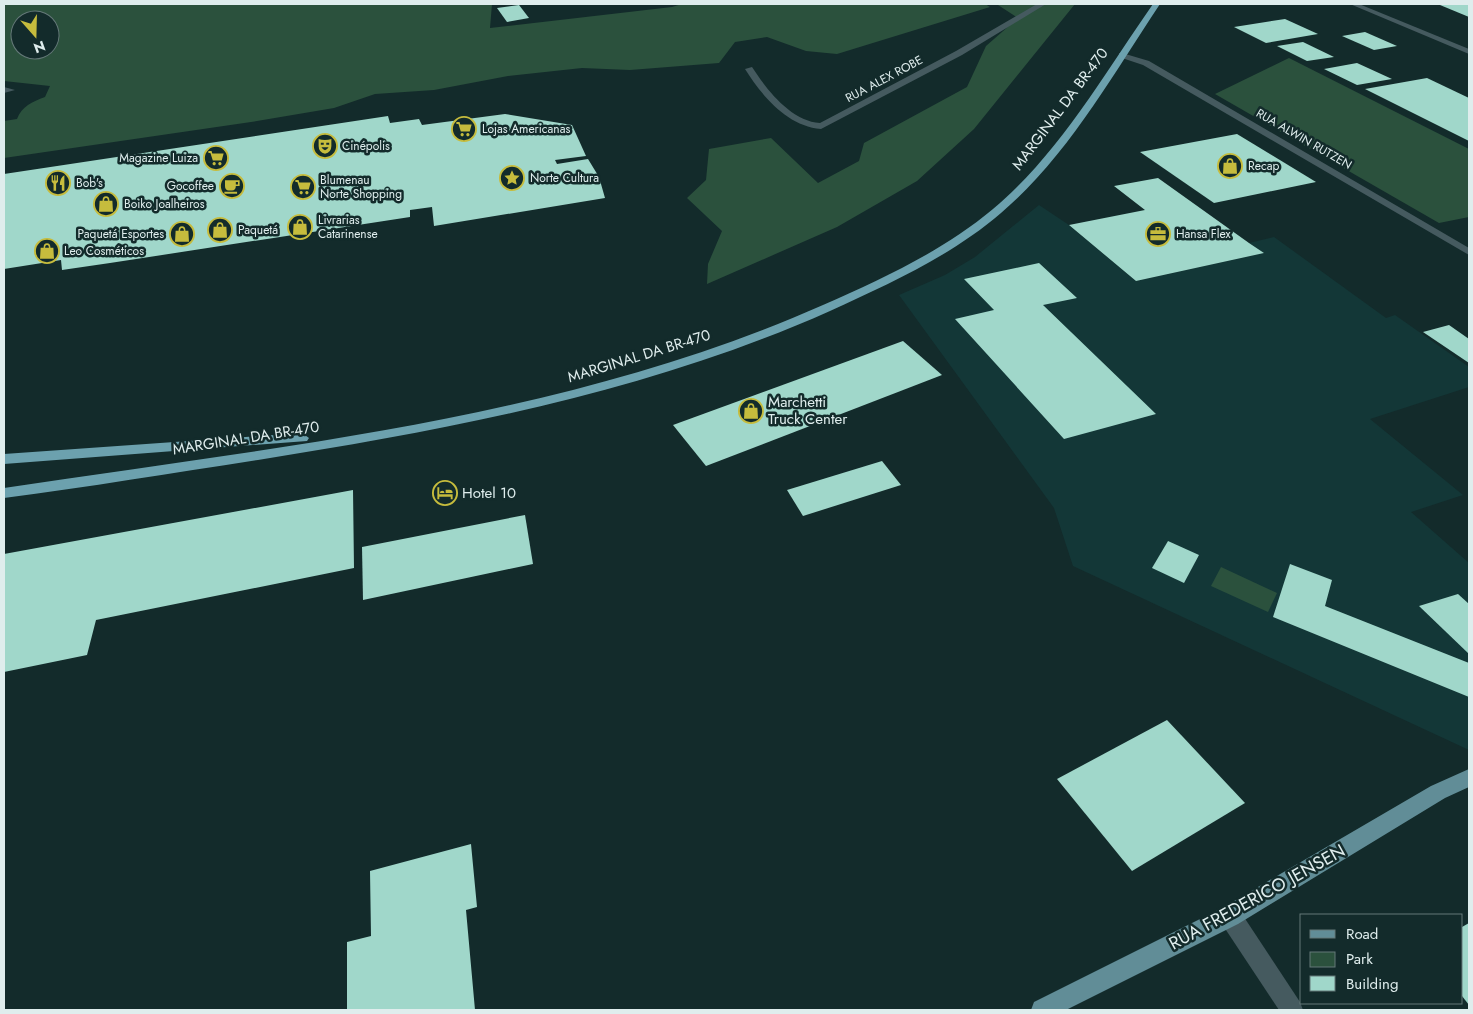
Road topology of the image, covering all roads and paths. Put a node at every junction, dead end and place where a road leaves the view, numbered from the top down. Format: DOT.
graph roads {
  1 [pos="1042,4"];
  2 [pos="1156,4"];
  3 [pos="1353,4"];
  4 [pos="1469,52"];
  5 [pos="1122,55"];
  6 [pos="749,69"];
  7 [pos="1469,252"];
  8 [pos="411,431"];
  9 [pos="4,459"];
  10 [pos="4,493"];
  11 [pos="1469,778"];
  12 [pos="1230,916"];
  13 [pos="1042,1010"];
  14 [pos="1292,1010"];
  1 -- 6 [label="street, RUA ALEX ROBE"];
  2 -- 5 [label="highway, MARGINAL DA BR-470"];
  3 -- 4 [label="street"];
  5 -- 7 [label="street, RUA ALWIN RUTZEN"];
  5 -- 8 [label="highway, MARGINAL DA BR-470"];
  8 -- 9 [label="highway"];
  8 -- 10 [label="highway, MARGINAL DA BR-470"];
  11 -- 12 [label="main road, RUA FREDERICO JENSEN"];
  12 -- 13 [label="main road, RUA FREDERICO JENSEN"];
  12 -- 14 [label="street"];
}
